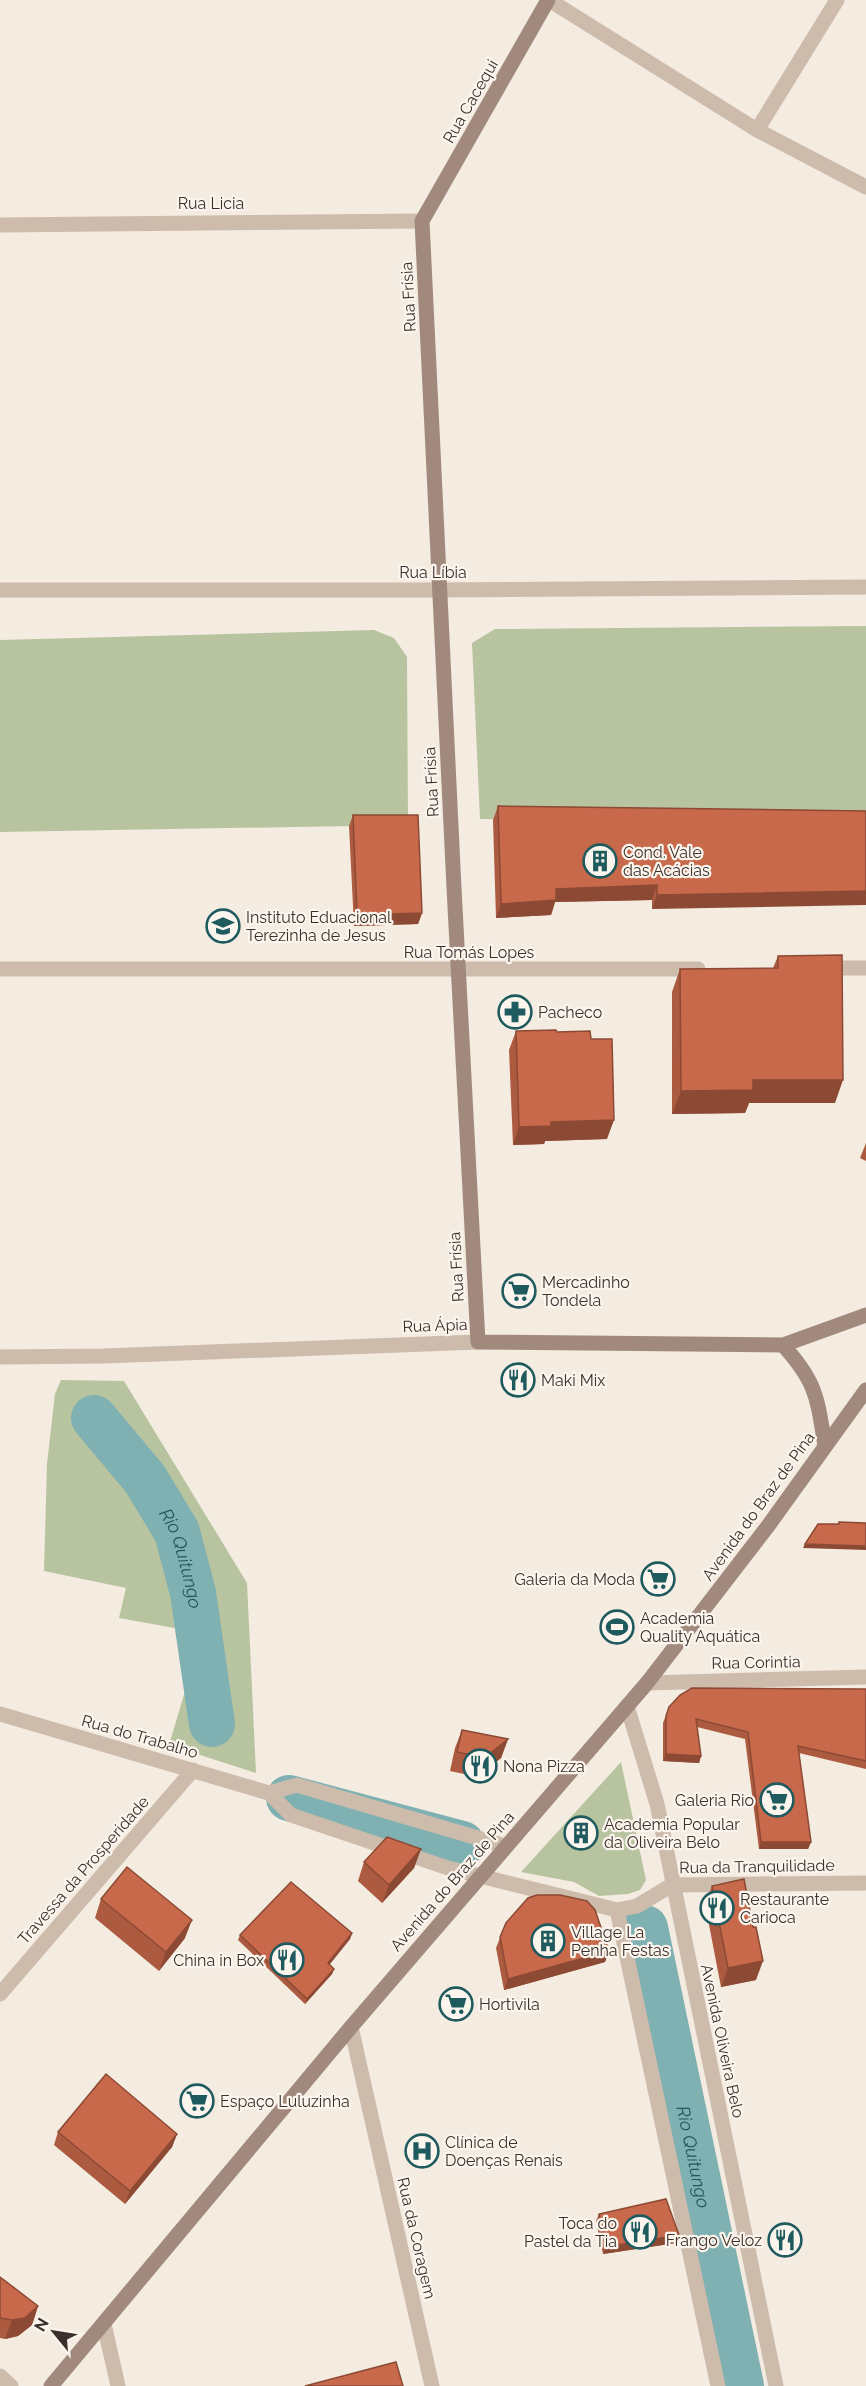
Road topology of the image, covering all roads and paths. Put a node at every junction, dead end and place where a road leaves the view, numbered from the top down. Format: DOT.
graph roads {
  1 [pos="548,0"];
  2 [pos="837,0"];
  3 [pos="757,130"];
  4 [pos="866,187"];
  5 [pos="422,220"];
  6 [pos="0,225"];
  7 [pos="866,587"];
  8 [pos="0,590"];
  9 [pos="440,590"];
  10 [pos="866,968"];
  11 [pos="0,969"];
  12 [pos="710,969"];
  13 [pos="806,969"];
  14 [pos="459,971"];
  15 [pos="866,1315"];
  16 [pos="478,1342"];
  17 [pos="783,1345"];
  18 [pos="0,1357"];
  19 [pos="866,1390"];
  20 [pos="825,1446"];
  21 [pos="866,1677"];
  22 [pos="647,1683"];
  23 [pos="627,1706"];
  24 [pos="0,1714"];
  25 [pos="193,1770"];
  26 [pos="269,1793"];
  27 [pos="505,1846"];
  28 [pos="479,1876"];
  29 [pos="866,1883"];
  30 [pos="672,1885"];
  31 [pos="617,1910"];
  32 [pos="0,1994"];
  33 [pos="351,2027"];
  34 [pos="104,2324"];
  35 [pos="0,2376"];
  36 [pos="11,2386"];
  37 [pos="51,2386"];
  38 [pos="118,2386"];
  39 [pos="432,2386"];
  40 [pos="718,2386"];
  41 [pos="776,2386"];
  1 -- 3 [label="street"];
  1 -- 5 [label="main road, Rua Cacequi"];
  2 -- 3 [label="street"];
  3 -- 4 [label="street"];
  5 -- 6 [label="street, Rua Licia"];
  5 -- 9 [label="main road, Rua Frísia"];
  7 -- 9 [label="street, Rua Líbia"];
  8 -- 9 [label="street, Rua Líbia"];
  9 -- 14 [label="main road, Rua Frísia"];
  10 -- 13 [label="street"];
  11 -- 14 [label="street, Rua Tomás Lopes"];
  12 -- 14 [label="street, Rua Tomás Lopes"];
  14 -- 16 [label="main road, Rua Frísia"];
  15 -- 17 [label="main road, Rua Ápia"];
  16 -- 17 [label="main road, Rua Ápia"];
  16 -- 18 [label="street, Rua Ápia"];
  17 -- 20 [label="main road"];
  19 -- 20 [label="main road, Avenida do Braz de Pina"];
  20 -- 22 [label="main road, Avenida do Braz de Pina"];
  21 -- 22 [label="street, Rua Corintia"];
  22 -- 23 [label="main road, Avenida do Braz de Pina"];
  23 -- 27 [label="main road, Avenida do Braz de Pina"];
  23 -- 30 [label="street, Avenida Oliveira Belo"];
  24 -- 25 [label="street, Rua do Trabalho"];
  25 -- 26 [label="street, Rua do Trabalho"];
  25 -- 32 [label="street, Travessa da Prosperidade"];
  26 -- 27 [label="street"];
  26 -- 28 [label="street, Rua do Trabalho"];
  27 -- 28 [label="main road, Avenida do Braz de Pina"];
  28 -- 31 [label="street"];
  28 -- 33 [label="main road, Avenida do Braz de Pina"];
  29 -- 30 [label="street, Rua da Tranquilidade"];
  30 -- 31 [label="street, Rua da Tranquilidade"];
  30 -- 41 [label="street, Avenida Oliveira Belo"];
  31 -- 40 [label="street"];
  33 -- 34 [label="main road, Avenida do Braz de Pina"];
  33 -- 39 [label="street, Rua da Coragem"];
  34 -- 37 [label="main road, Avenida do Braz de Pina"];
  34 -- 38 [label="street"];
  35 -- 36 [label="street"];
}
